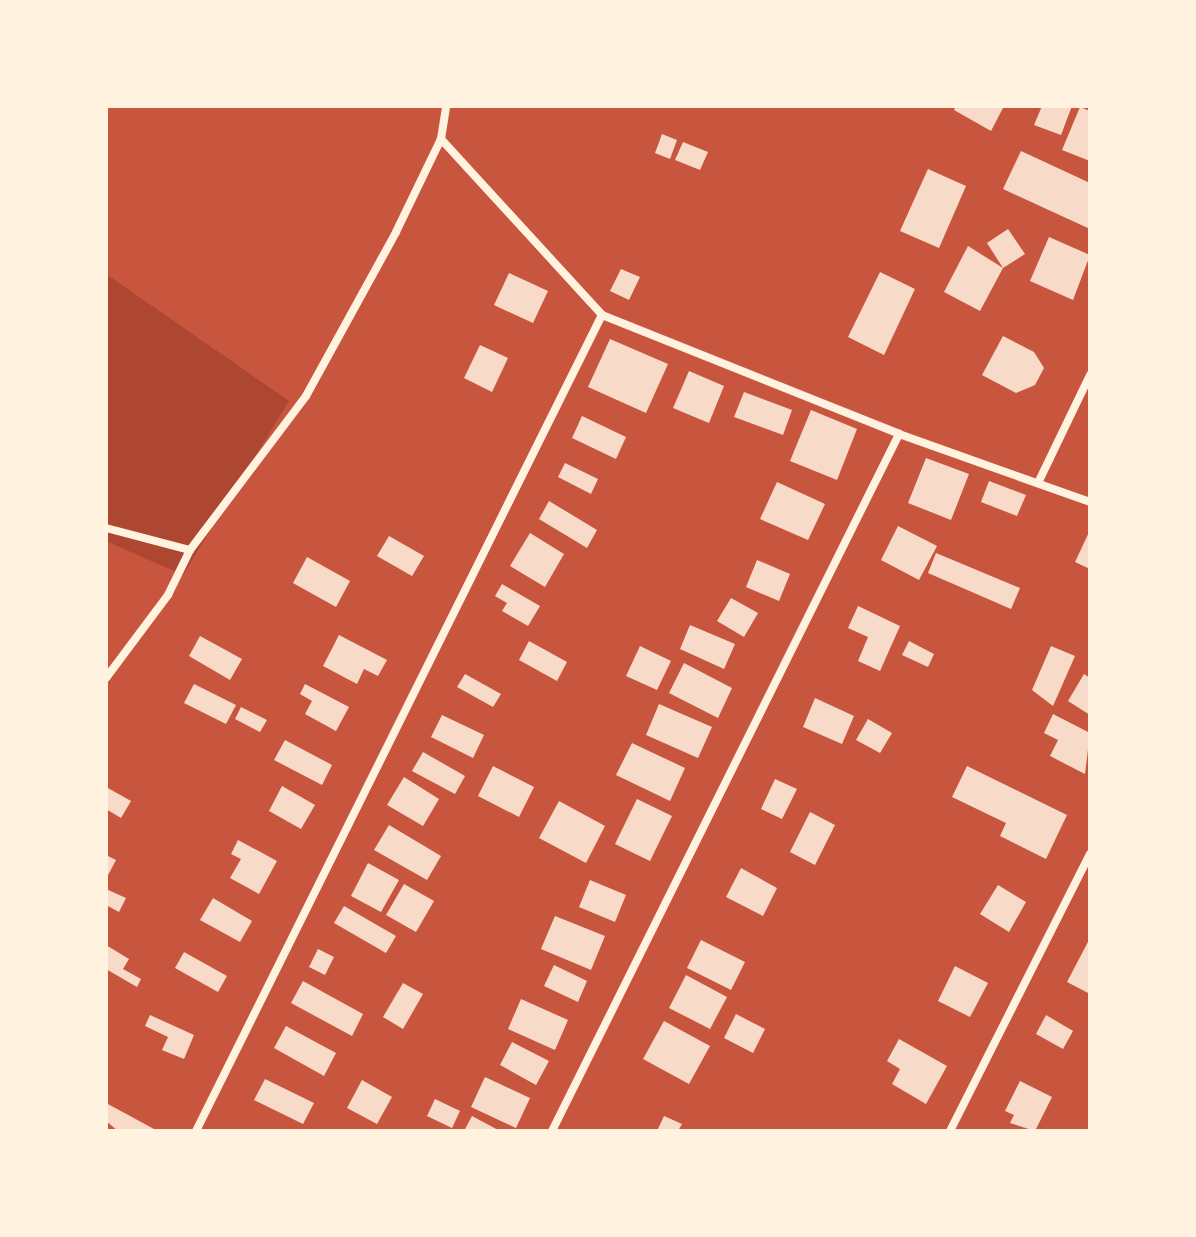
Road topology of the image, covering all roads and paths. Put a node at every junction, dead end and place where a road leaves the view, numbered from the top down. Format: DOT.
graph roads {
  1 [pos="446,106"];
  2 [pos="441,139"];
  3 [pos="602,315"];
  4 [pos="1090,375"];
  5 [pos="899,434"];
  6 [pos="1038,483"];
  7 [pos="1090,502"];
  8 [pos="106,528"];
  9 [pos="190,550"];
  10 [pos="106,678"];
  11 [pos="1090,854"];
  12 [pos="196,1131"];
  13 [pos="552,1131"];
  14 [pos="950,1131"];
  1 -- 2 [label="street"];
  2 -- 3 [label="street"];
  2 -- 9 [label="street"];
  3 -- 5 [label="street"];
  3 -- 12 [label="street"];
  4 -- 6 [label="street"];
  5 -- 6 [label="street"];
  5 -- 13 [label="street"];
  6 -- 7 [label="street"];
  8 -- 9 [label="street"];
  9 -- 10 [label="street"];
  11 -- 14 [label="street"];
}
